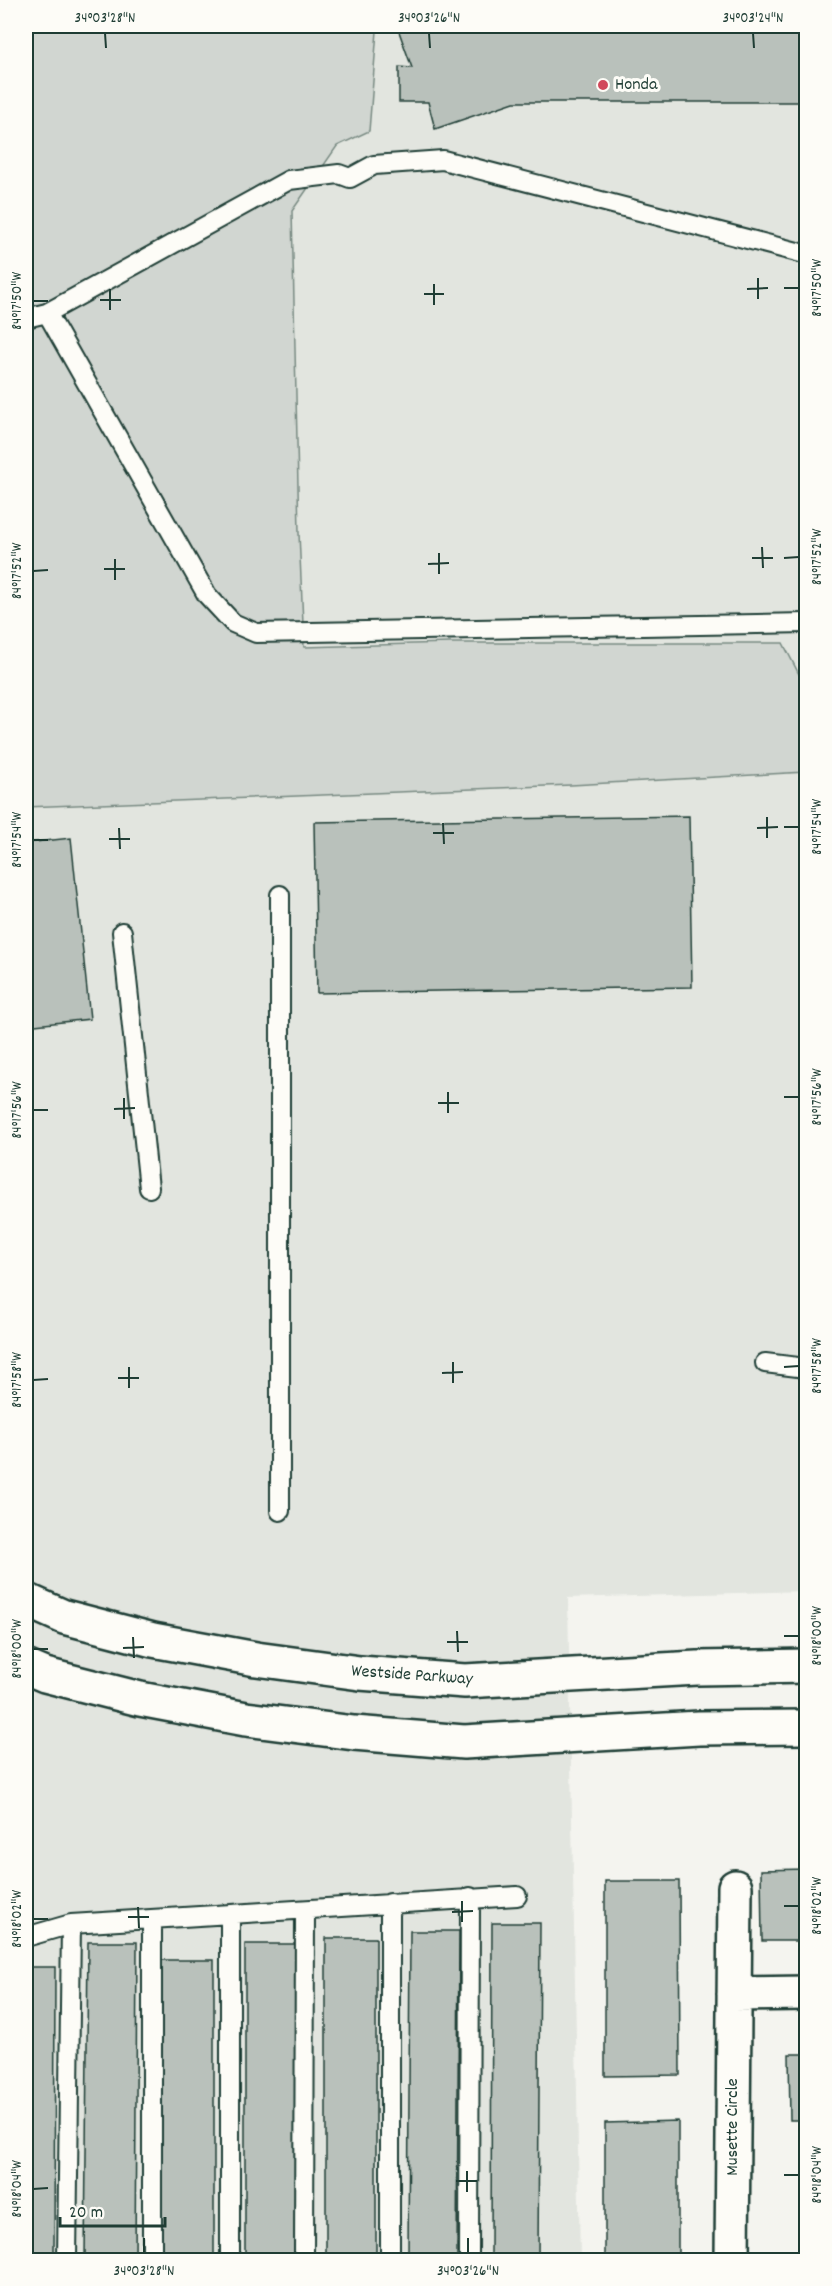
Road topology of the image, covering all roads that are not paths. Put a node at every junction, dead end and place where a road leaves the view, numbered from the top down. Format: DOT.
graph roads {
  1 [pos="801,253"];
  2 [pos="47,313"];
  3 [pos="26,318"];
  4 [pos="807,623"];
  5 [pos="280,895"];
  6 [pos="122,932"];
  7 [pos="149,1188"];
  8 [pos="765,1363"];
  9 [pos="807,1368"];
  10 [pos="280,1511"];
  11 [pos="26,1600"];
  12 [pos="26,1666"];
  13 [pos="807,1666"];
  14 [pos="807,1727"];
  15 [pos="735,1887"];
  16 [pos="517,1896"];
  17 [pos="470,1898"];
  18 [pos="390,1903"];
  19 [pos="305,1910"];
  20 [pos="230,1915"];
  21 [pos="152,1920"];
  22 [pos="71,1924"];
  23 [pos="26,1937"];
  24 [pos="807,1993"];
  25 [pos="734,1994"];
  26 [pos="67,2260"];
  27 [pos="152,2260"];
  28 [pos="230,2260"];
  29 [pos="304,2260"];
  30 [pos="390,2260"];
  31 [pos="469,2260"];
  32 [pos="732,2260"];
  1 -- 2 [label="lane"];
  2 -- 3 [label="lane"];
  2 -- 4 [label="lane"];
  5 -- 10 [label="lane"];
  6 -- 7 [label="lane"];
  8 -- 9 [label="lane"];
  11 -- 13 [label="main road, Westside Parkway"];
  12 -- 14 [label="main road"];
  15 -- 25 [label="main road, Musette Circle"];
  16 -- 17 [label="lane"];
  17 -- 18 [label="lane"];
  17 -- 31 [label="lane"];
  18 -- 19 [label="lane"];
  18 -- 30 [label="lane"];
  19 -- 20 [label="lane"];
  19 -- 29 [label="lane"];
  20 -- 21 [label="lane"];
  20 -- 28 [label="lane"];
  21 -- 22 [label="lane"];
  21 -- 27 [label="lane"];
  22 -- 23 [label="lane"];
  22 -- 26 [label="lane"];
  24 -- 25 [label="main road"];
  25 -- 32 [label="main road, Musette Circle"];
}
